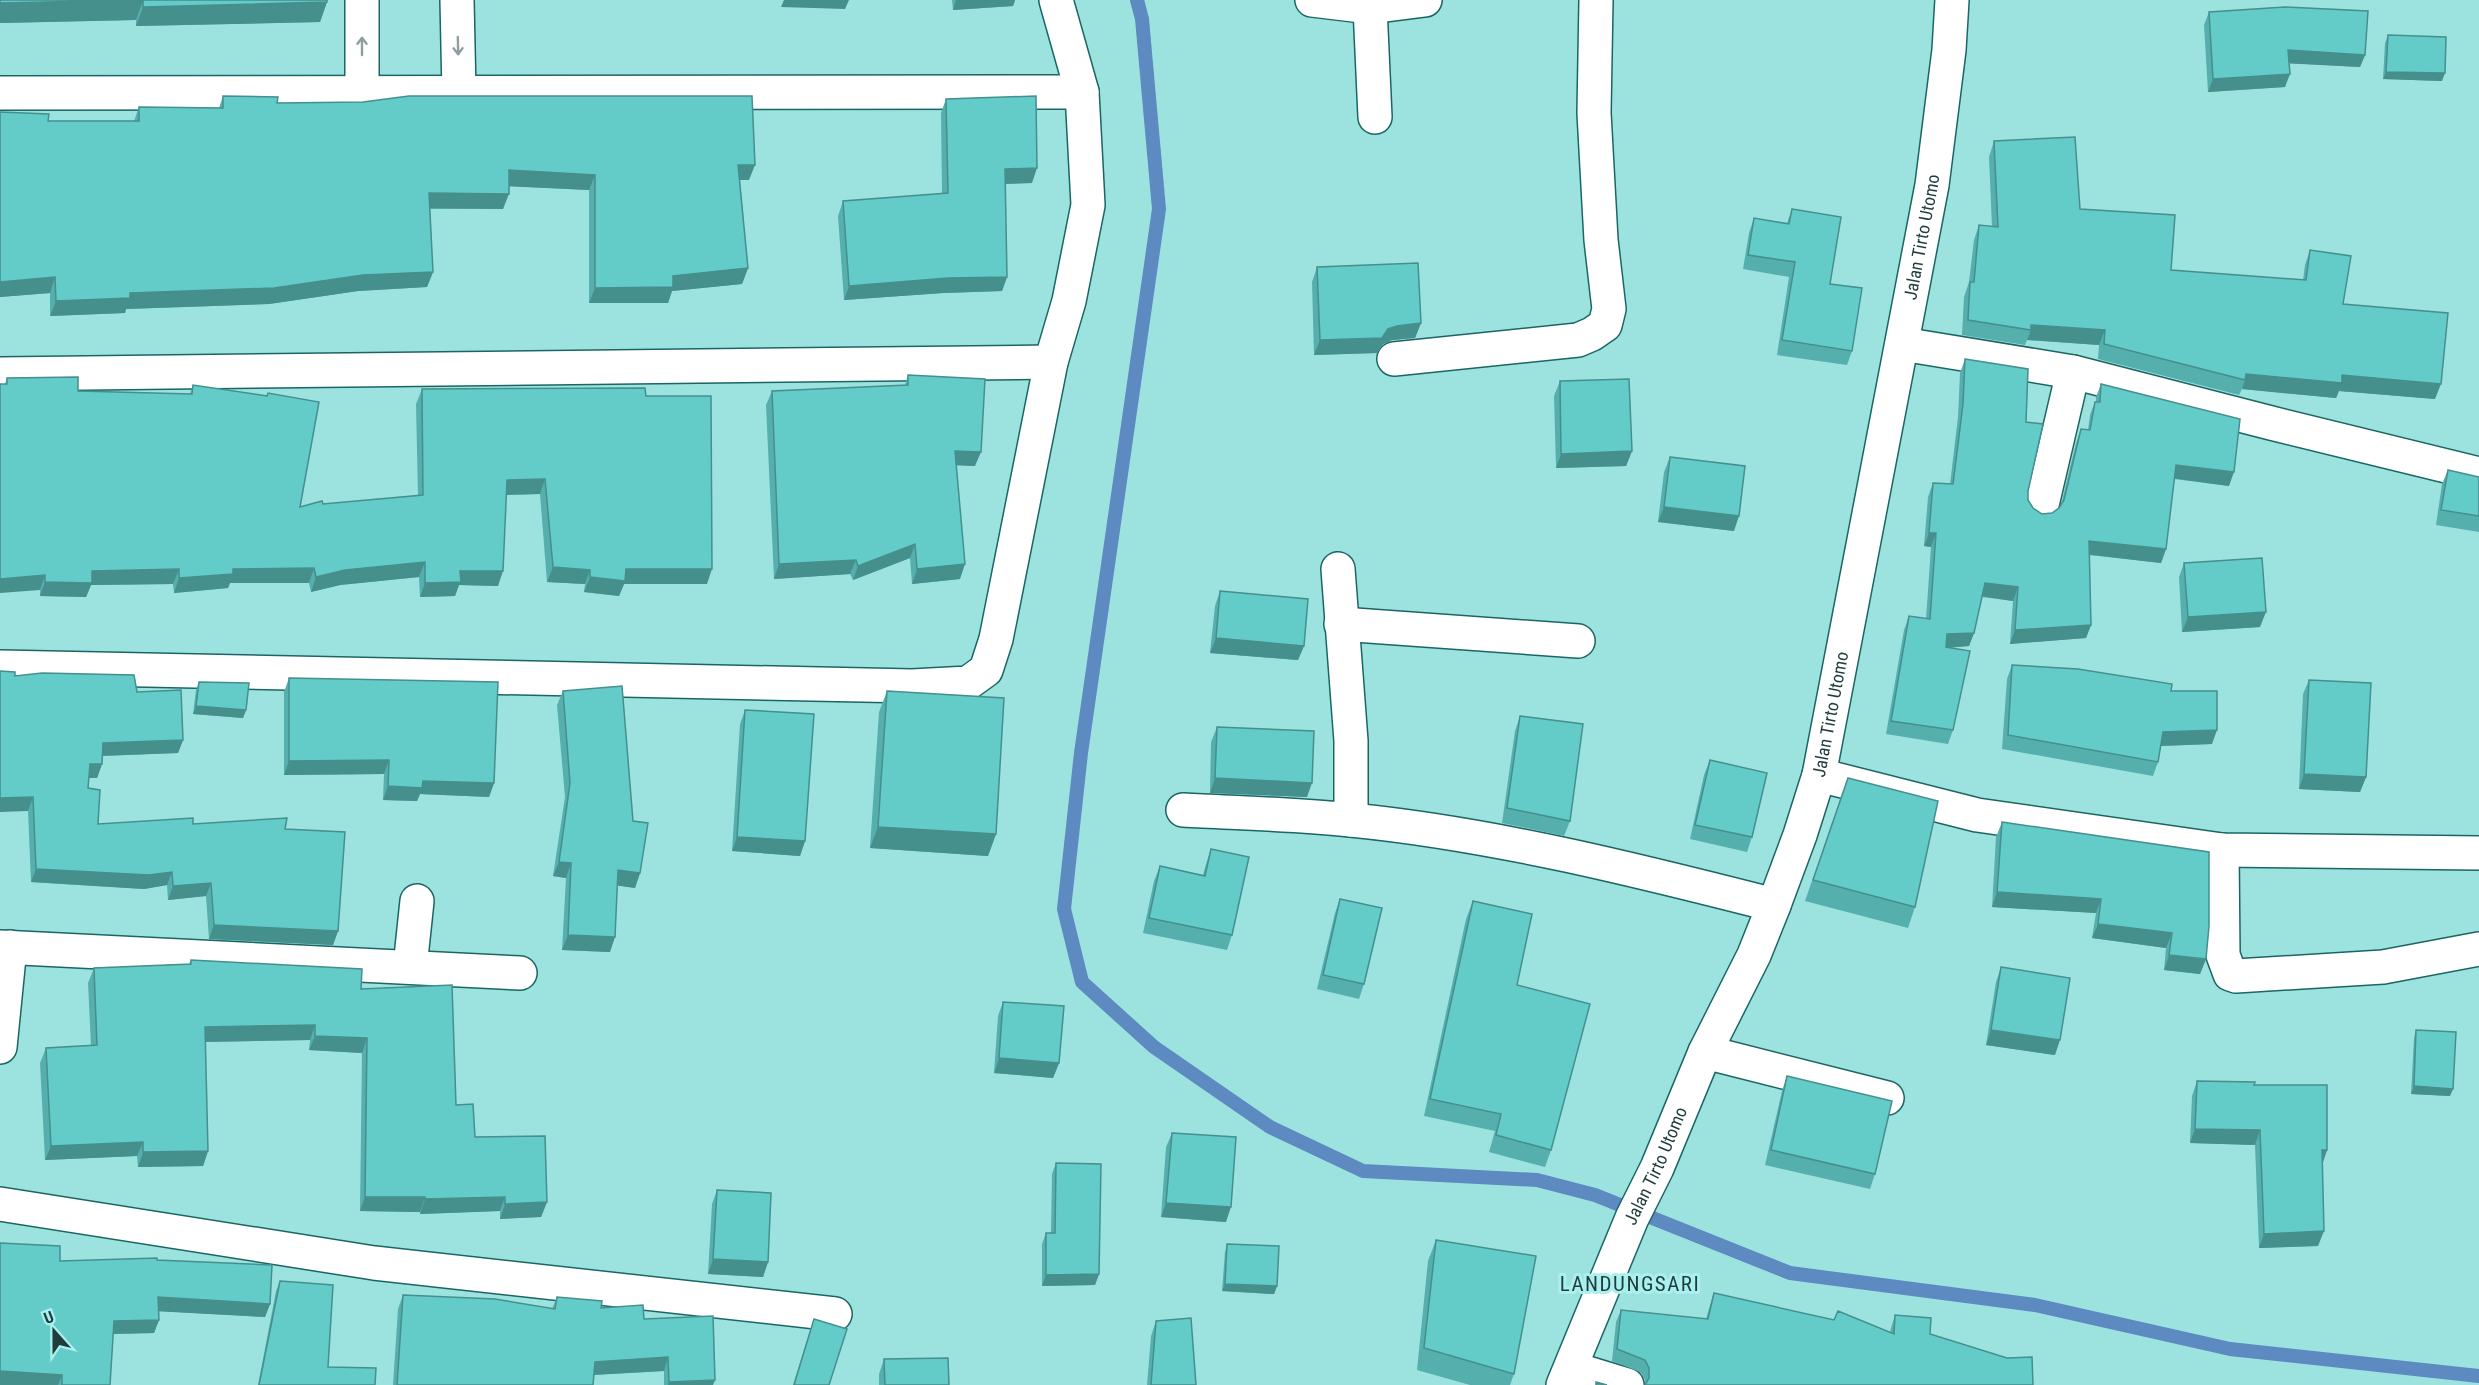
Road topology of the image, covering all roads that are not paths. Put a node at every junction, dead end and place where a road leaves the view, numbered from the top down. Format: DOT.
graph roads {
  1 [pos="362,0"];
  2 [pos="457,0"];
  3 [pos="1056,0"];
  4 [pos="1312,0"];
  5 [pos="1596,0"];
  6 [pos="1952,0"];
  7 [pos="1411,1"];
  8 [pos="1370,8"];
  9 [pos="362,92"];
  10 [pos="1082,92"];
  11 [pos="0,93"];
  12 [pos="459,93"];
  13 [pos="1375,117"];
  14 [pos="1902,344"];
  15 [pos="1394,359"];
  16 [pos="1051,362"];
  17 [pos="2073,372"];
  18 [pos="0,374"];
  19 [pos="2479,474"];
  20 [pos="2041,510"];
  21 [pos="1338,569"];
  22 [pos="1341,624"];
  23 [pos="1578,640"];
  24 [pos="0,667"];
  25 [pos="1819,775"];
  26 [pos="1183,810"];
  27 [pos="1351,820"];
  28 [pos="2222,850"];
  29 [pos="2479,853"];
  30 [pos="417,901"];
  31 [pos="1774,905"];
  32 [pos="5,947"];
  33 [pos="2479,949"];
  34 [pos="410,967"];
  35 [pos="520,973"];
  36 [pos="0,1047"];
  37 [pos="1705,1052"];
  38 [pos="1887,1098"];
  39 [pos="0,1204"];
  40 [pos="835,1314"];
  41 [pos="1567,1376"];
  42 [pos="1627,1385"];
  9 -- 1 [label="street, one-way"];
  2 -- 12 [label="street, one-way"];
  3 -- 10 [label="street"];
  4 -- 8 [label="street"];
  5 -- 15 [label="street"];
  6 -- 14 [label="street, Jalan Tirto Utomo"];
  7 -- 8 [label="street"];
  8 -- 13 [label="street"];
  9 -- 11 [label="street"];
  9 -- 12 [label="street"];
  10 -- 12 [label="street"];
  10 -- 16 [label="street"];
  14 -- 17 [label="street"];
  14 -- 25 [label="street, Jalan Tirto Utomo"];
  16 -- 18 [label="street"];
  16 -- 24 [label="street"];
  17 -- 19 [label="street"];
  17 -- 20 [label="street"];
  21 -- 22 [label="street"];
  22 -- 23 [label="street"];
  22 -- 27 [label="street"];
  25 -- 28 [label="street"];
  25 -- 31 [label="street, Jalan Tirto Utomo"];
  26 -- 27 [label="street"];
  27 -- 31 [label="street"];
  28 -- 29 [label="street"];
  28 -- 33 [label="street"];
  30 -- 34 [label="street"];
  31 -- 37 [label="street, Jalan Tirto Utomo"];
  32 -- 34 [label="street"];
  32 -- 36 [label="street"];
  34 -- 35 [label="street"];
  37 -- 38 [label="street"];
  37 -- 41 [label="street, Jalan Tirto Utomo"];
  39 -- 40 [label="street"];
  41 -- 42 [label="street"];
}
